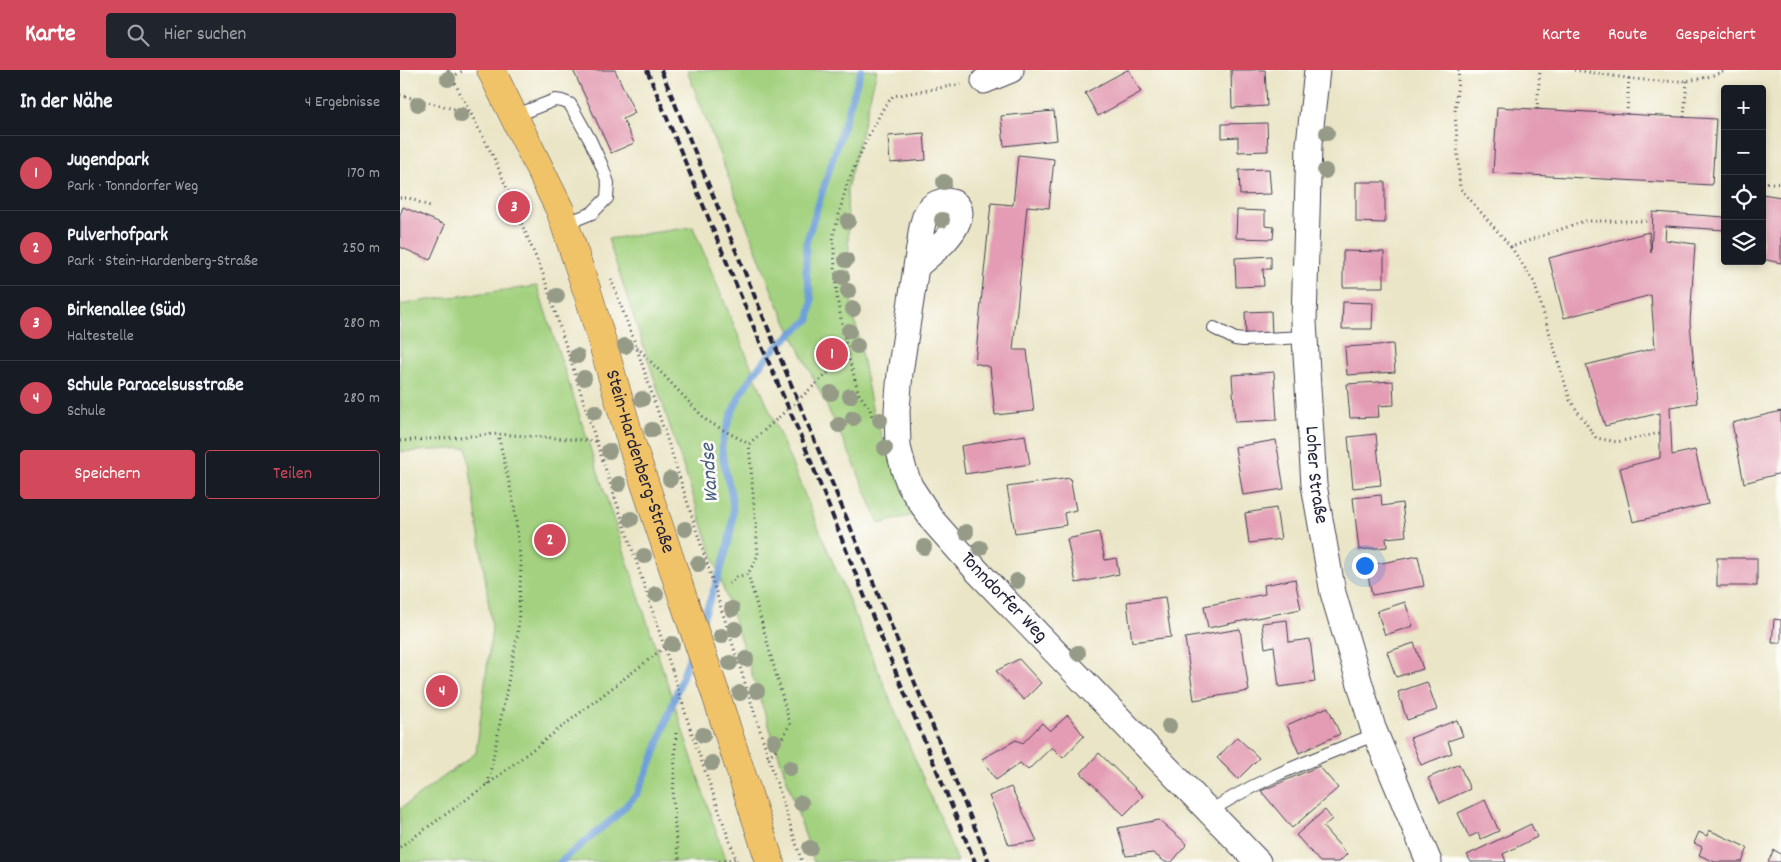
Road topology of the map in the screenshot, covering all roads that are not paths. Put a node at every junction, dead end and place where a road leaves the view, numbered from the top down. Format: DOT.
graph roads {
  1 [pos="491,70"];
  2 [pos="1011,70"];
  3 [pos="1316,70"];
  4 [pos="984,81"];
  5 [pos="514,116"];
  6 [pos="564,224"];
  7 [pos="916,267"];
  8 [pos="1214,328"];
  9 [pos="1305,337"];
  10 [pos="1376,734"];
  11 [pos="1209,812"];
  12 [pos="770,862"];
  13 [pos="1258,862"];
  14 [pos="1429,862"];
  1 -- 5 [label="main road, Stein-Hardenberg-Straße"];
  2 -- 4 [label="street"];
  3 -- 9 [label="street, Loher Straße"];
  5 -- 6 [label="main road, Stein-Hardenberg-Straße"];
  5 -- 6 [label="lane"];
  6 -- 12 [label="main road, Stein-Hardenberg-Straße, bridge"];
  7 -- 11 [label="street, Tonndorfer Weg"];
  8 -- 9 [label="lane"];
  9 -- 10 [label="street, Loher Straße"];
  10 -- 11 [label="lane"];
  10 -- 14 [label="street, Loher Straße"];
  11 -- 13 [label="street, Tonndorfer Weg"];
}
